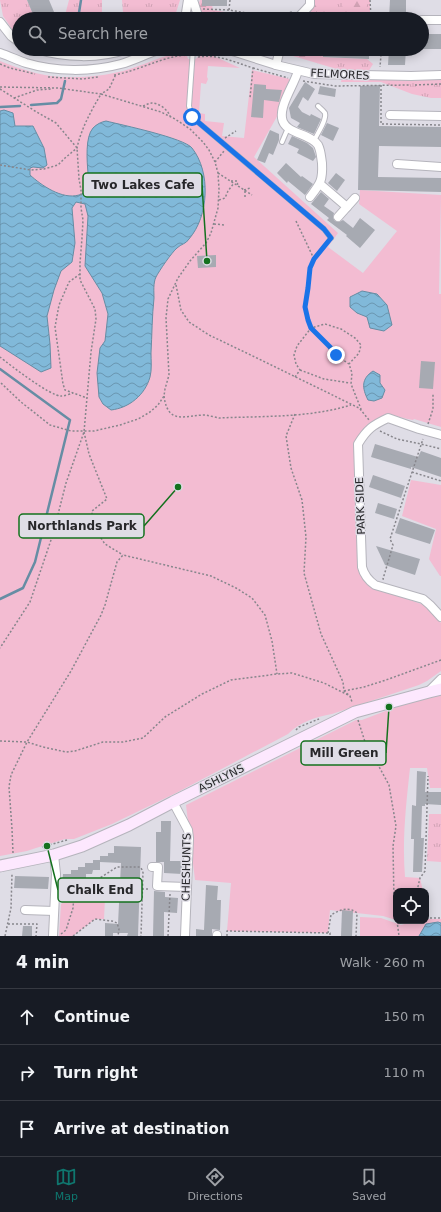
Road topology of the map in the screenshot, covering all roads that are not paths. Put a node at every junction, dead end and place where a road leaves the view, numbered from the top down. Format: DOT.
graph roads {
  1 [pos="188,0"];
  2 [pos="193,0"];
  3 [pos="310,0"];
  4 [pos="186,12"];
  5 [pos="197,12"];
  6 [pos="304,12"];
  7 [pos="429,20"];
  8 [pos="441,20"];
  9 [pos="0,22"];
  10 [pos="12,36"];
  11 [pos="0,53"];
  12 [pos="143,56"];
  13 [pos="193,56"];
  14 [pos="248,56"];
  15 [pos="278,56"];
  16 [pos="276,65"];
  17 [pos="298,71"];
  18 [pos="441,75"];
  19 [pos="318,106"];
  20 [pos="390,115"];
  21 [pos="441,116"];
  22 [pos="288,127"];
  23 [pos="314,141"];
  24 [pos="282,142"];
  25 [pos="397,164"];
  26 [pos="441,167"];
  27 [pos="320,184"];
  28 [pos="310,197"];
  29 [pos="355,198"];
  30 [pos="347,207"];
  31 [pos="338,217"];
  32 [pos="331,238"];
  33 [pos="441,435"];
  34 [pos="441,617"];
  35 [pos="441,679"];
  36 [pos="441,689"];
  37 [pos="429,692"];
  38 [pos="173,802"];
  39 [pos="54,855"];
  40 [pos="0,866"];
  41 [pos="152,867"];
  42 [pos="187,887"];
  43 [pos="24,910"];
  44 [pos="54,911"];
  45 [pos="53,936"];
  46 [pos="185,936"];
  1 -- 4 [label="street"];
  2 -- 5 [label="street"];
  3 -- 6 [label="street"];
  7 -- 8 [label="street"];
  9 -- 10 [label="street"];
  11 -- 12 [label="street"];
  13 -- 32 [label="lane"];
  14 -- 16 [label="street, FELMORES"];
  15 -- 16 [label="street"];
  16 -- 17 [label="street, FELMORES"];
  17 -- 18 [label="street, FELMORES"];
  17 -- 22 [label="street"];
  19 -- 23 [label="lane"];
  20 -- 21 [label="street"];
  22 -- 23 [label="street"];
  22 -- 24 [label="lane"];
  23 -- 27 [label="street"];
  25 -- 26 [label="street"];
  27 -- 28 [label="street"];
  27 -- 30 [label="street"];
  29 -- 30 [label="street"];
  30 -- 31 [label="street"];
  33 -- 34 [label="street, PARK SIDE"];
  35 -- 37 [label="street"];
  36 -- 37 [label="street, ASHLYNS"];
  37 -- 38 [label="street, ASHLYNS"];
  38 -- 39 [label="street, ASHLYNS"];
  38 -- 42 [label="street, CHESHUNTS"];
  39 -- 40 [label="street, ASHLYNS"];
  39 -- 44 [label="street"];
  41 -- 42 [label="street"];
  42 -- 46 [label="street, CHESHUNTS"];
  43 -- 44 [label="street"];
  44 -- 45 [label="street"];
}
